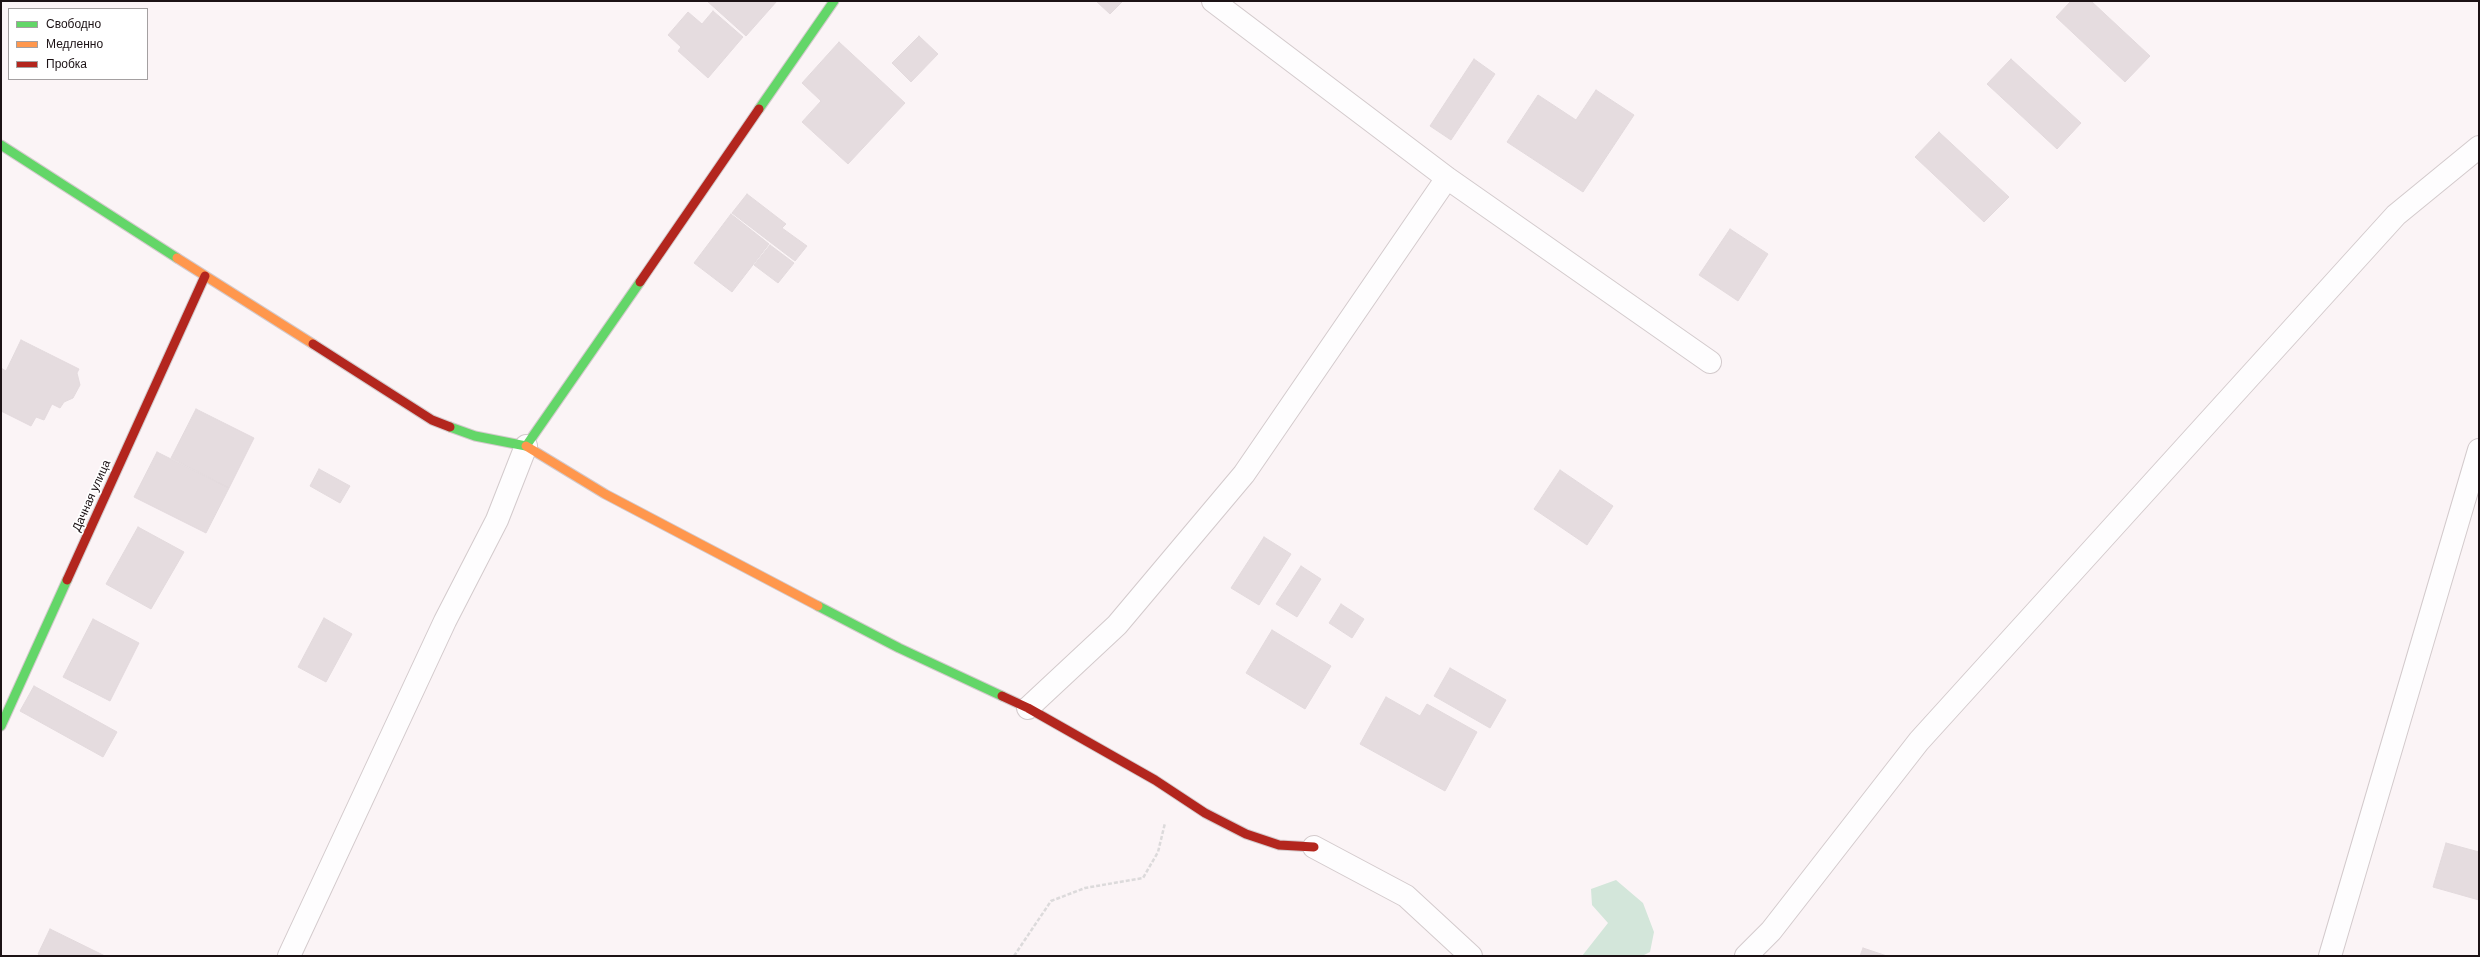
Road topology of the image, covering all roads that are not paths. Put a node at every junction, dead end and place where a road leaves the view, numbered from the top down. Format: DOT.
graph roads {
  1 [pos="834,1"];
  2 [pos="1213,1"];
  3 [pos="1,145"];
  4 [pos="2479,147"];
  5 [pos="1446,178"];
  6 [pos="205,276"];
  7 [pos="1710,362"];
  8 [pos="526,446"];
  9 [pos="2479,450"];
  10 [pos="1028,708"];
  11 [pos="1,726"];
  12 [pos="1314,847"];
  13 [pos="289,956"];
  14 [pos="1471,956"];
  15 [pos="1746,956"];
  16 [pos="2330,956"];
  1 -- 8 [label="street"];
  2 -- 5 [label="lane"];
  3 -- 6 [label="street"];
  4 -- 15 [label="lane"];
  5 -- 7 [label="lane"];
  5 -- 10 [label="lane"];
  6 -- 8 [label="street"];
  6 -- 11 [label="street, Дачная улица"];
  8 -- 10 [label="street"];
  8 -- 13 [label="lane"];
  9 -- 16 [label="lane"];
  10 -- 12 [label="street"];
  12 -- 14 [label="lane"];
}
